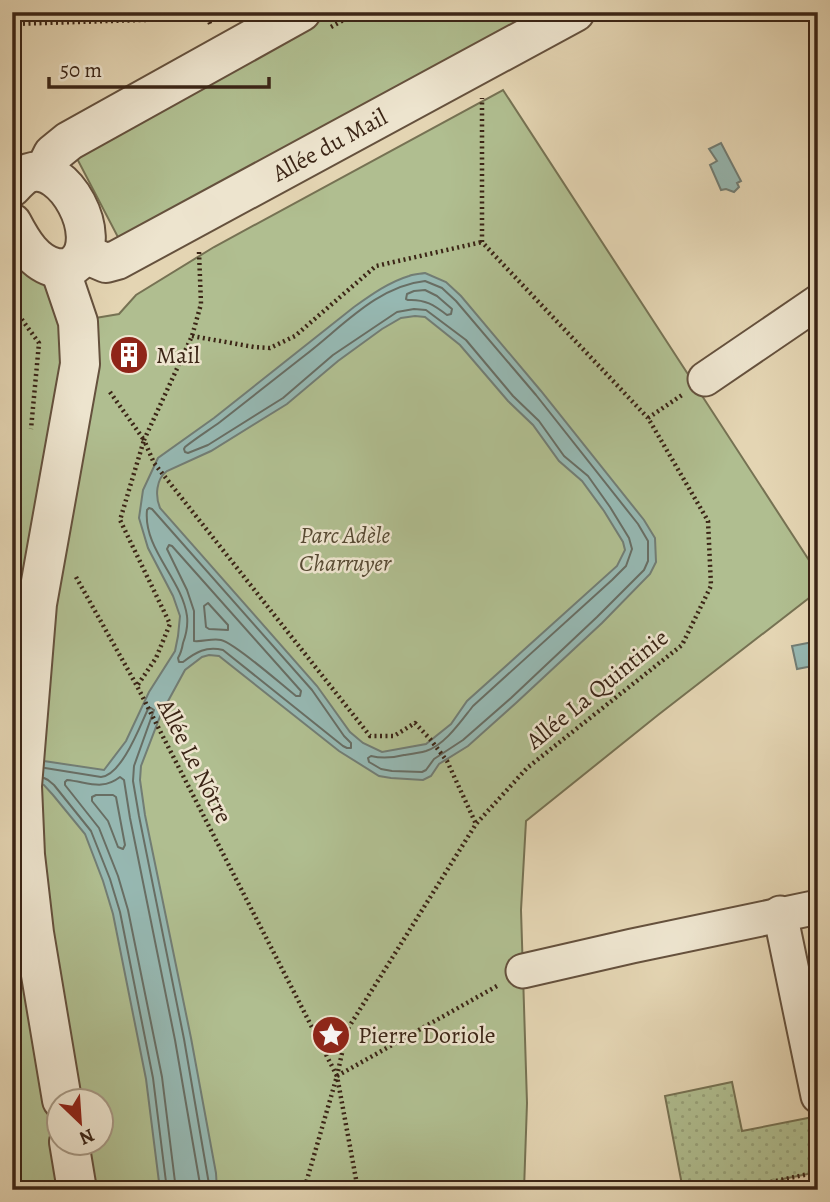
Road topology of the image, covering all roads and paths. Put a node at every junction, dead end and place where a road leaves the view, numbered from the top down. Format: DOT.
graph roads {
  1 [pos="301,12"];
  2 [pos="575,12"];
  3 [pos="207,18"];
  4 [pos="12,24"];
  5 [pos="482,63"];
  6 [pos="28,179"];
  7 [pos="197,216"];
  8 [pos="12,223"];
  9 [pos="482,242"];
  10 [pos="48,259"];
  11 [pos="818,302"];
  12 [pos="192,336"];
  13 [pos="80,364"];
  14 [pos="705,379"];
  15 [pos="648,418"];
  16 [pos="144,440"];
  17 [pos="51,531"];
  18 [pos="137,686"];
  19 [pos="476,824"];
  20 [pos="818,906"];
  21 [pos="780,914"];
  22 [pos="523,971"];
  23 [pos="337,1076"];
  24 [pos="60,1086"];
  25 [pos="818,1096"];
  26 [pos="71,1156"];
  27 [pos="818,1172"];
  28 [pos="76,1190"];
  29 [pos="304,1190"];
  30 [pos="358,1190"];
  31 [pos="733,1190"];
  1 -- 6 [label="street"];
  2 -- 5 [label="street, Allée du Mail"];
  3 -- 4 [label="path"];
  5 -- 7 [label="street, Allée du Mail"];
  5 -- 9 [label="path"];
  6 -- 10 [label="street"];
  7 -- 10 [label="street, Allée du Mail"];
  7 -- 12 [label="path"];
  8 -- 10 [label="street"];
  9 -- 12 [label="path"];
  9 -- 15 [label="path, Allée La Quintinie"];
  10 -- 13 [label="street"];
  11 -- 14 [label="street"];
  12 -- 16 [label="path"];
  13 -- 16 [label="path"];
  13 -- 17 [label="street"];
  14 -- 15 [label="path"];
  15 -- 19 [label="path, Allée La Quintinie"];
  16 -- 18 [label="path, Allée Le Nôtre"];
  16 -- 19 [label="path"];
  17 -- 18 [label="path"];
  17 -- 24 [label="street"];
  18 -- 23 [label="path, Allée Le Nôtre"];
  19 -- 23 [label="path, Allée La Quintinie"];
  20 -- 21 [label="street"];
  21 -- 22 [label="street"];
  21 -- 25 [label="street"];
  22 -- 23 [label="path"];
  23 -- 29 [label="path"];
  23 -- 30 [label="path"];
  26 -- 28 [label="street"];
  27 -- 31 [label="path"];
}
